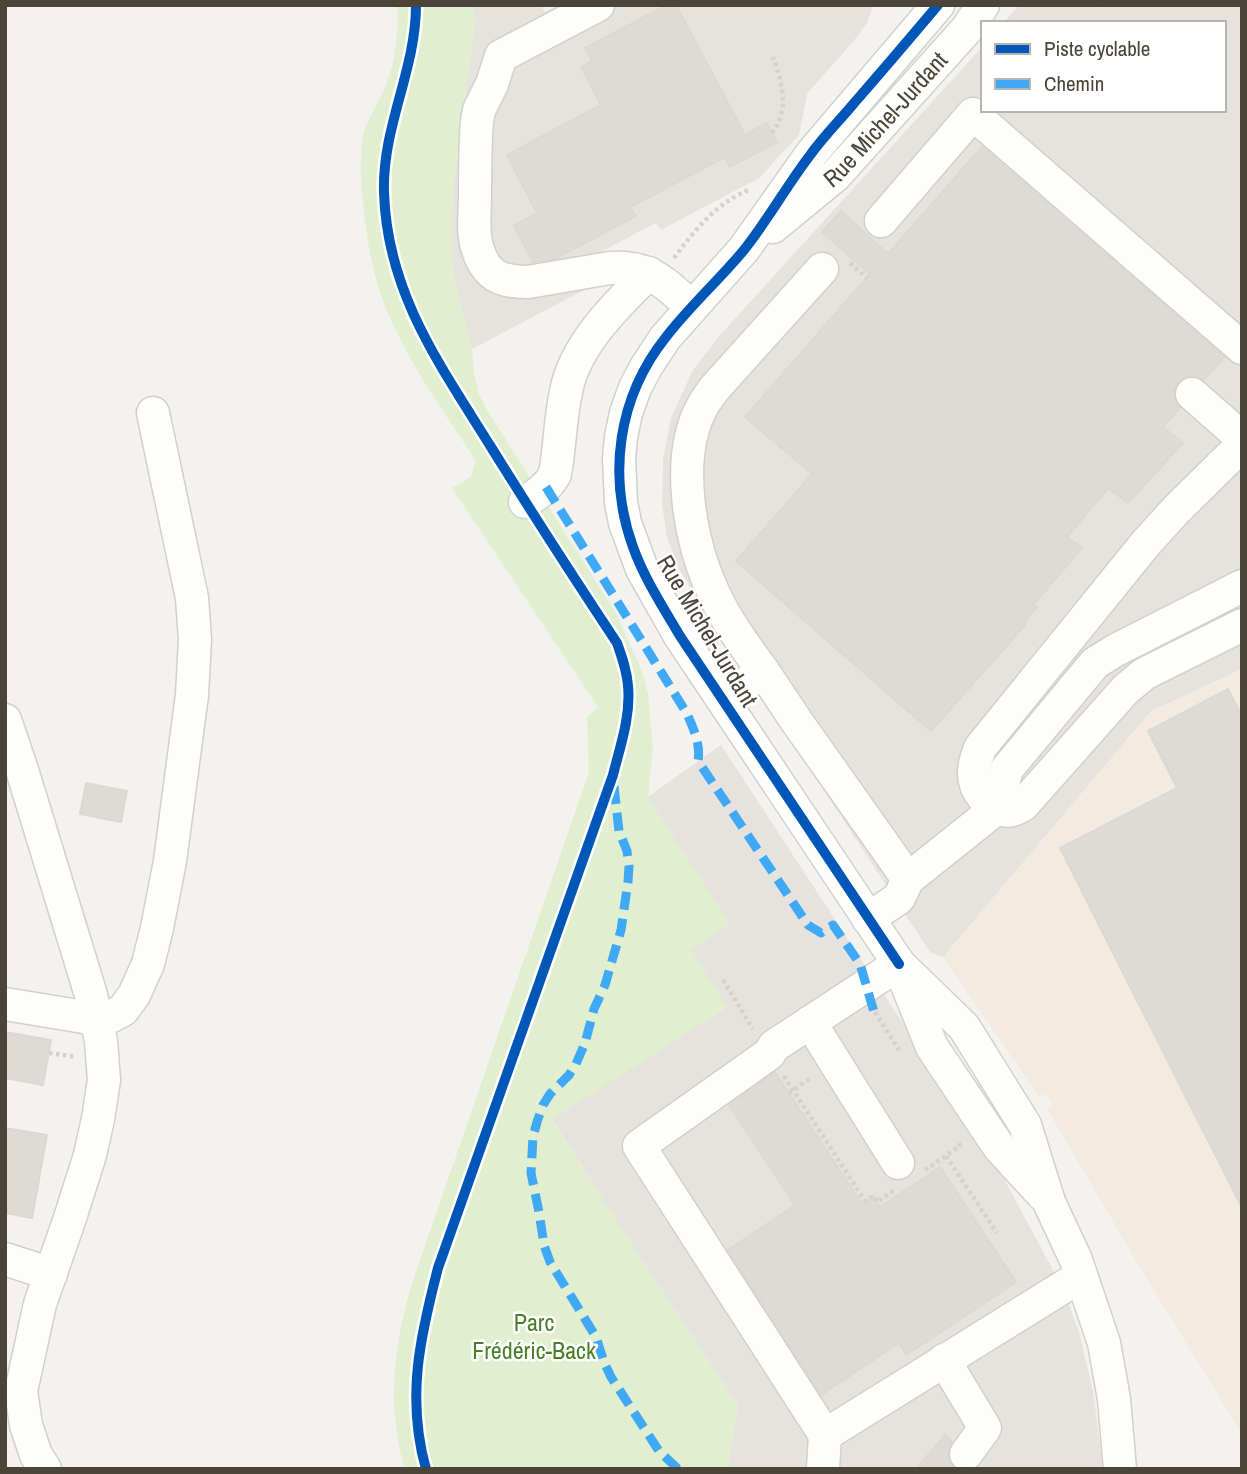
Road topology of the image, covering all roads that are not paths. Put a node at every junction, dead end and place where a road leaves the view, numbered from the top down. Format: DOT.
graph roads {
  1 [pos="598,5"];
  2 [pos="939,5"];
  3 [pos="982,5"];
  4 [pos="846,112"];
  5 [pos="870,138"];
  6 [pos="881,221"];
  7 [pos="744,249"];
  8 [pos="822,269"];
  9 [pos="649,274"];
  10 [pos="692,307"];
  11 [pos="1242,348"];
  12 [pos="1192,394"];
  13 [pos="153,413"];
  14 [pos="1242,438"];
  15 [pos="1242,444"];
  16 [pos="525,502"];
  17 [pos="1242,586"];
  18 [pos="1242,625"];
  19 [pos="763,671"];
  20 [pos="723,700"];
  21 [pos="5,720"];
  22 [pos="997,808"];
  23 [pos="908,879"];
  24 [pos="868,919"];
  25 [pos="899,964"];
  26 [pos="5,1004"];
  27 [pos="96,1019"];
  28 [pos="810,1022"];
  29 [pos="898,1163"];
  30 [pos="5,1259"];
  31 [pos="51,1274"];
  32 [pos="1081,1276"];
  33 [pos="944,1360"];
  34 [pos="825,1435"];
  35 [pos="966,1454"];
  36 [pos="46,1469"];
  37 [pos="823,1469"];
  38 [pos="1120,1469"];
  1 -- 9 [label="street"];
  2 -- 4 [label="street, Rue Michel-Jurdant"];
  3 -- 5 [label="street, Rue Michel-Jurdant"];
  4 -- 5 [label="street"];
  4 -- 7 [label="street, Rue Michel-Jurdant"];
  5 -- 7 [label="street, Rue Michel-Jurdant"];
  6 -- 11 [label="street"];
  7 -- 10 [label="street, Rue Michel-Jurdant"];
  8 -- 19 [label="street"];
  9 -- 10 [label="street"];
  9 -- 16 [label="street"];
  10 -- 20 [label="street, Rue Michel-Jurdant"];
  12 -- 14 [label="street"];
  13 -- 27 [label="street"];
  15 -- 22 [label="street"];
  17 -- 22 [label="street"];
  18 -- 22 [label="street"];
  19 -- 20 [label="street"];
  19 -- 23 [label="street"];
  20 -- 24 [label="street, Rue Michel-Jurdant"];
  21 -- 27 [label="street"];
  22 -- 23 [label="street"];
  23 -- 24 [label="street"];
  24 -- 25 [label="street, Rue Michel-Jurdant"];
  25 -- 28 [label="street"];
  25 -- 32 [label="street, Rue Michel-Jurdant"];
  26 -- 27 [label="street"];
  27 -- 31 [label="street"];
  28 -- 29 [label="street"];
  28 -- 34 [label="street"];
  30 -- 31 [label="street"];
  31 -- 36 [label="street"];
  32 -- 33 [label="street"];
  32 -- 38 [label="street, Rue Michel-Jurdant"];
  33 -- 34 [label="street"];
  33 -- 35 [label="street"];
  34 -- 37 [label="street"];
}
